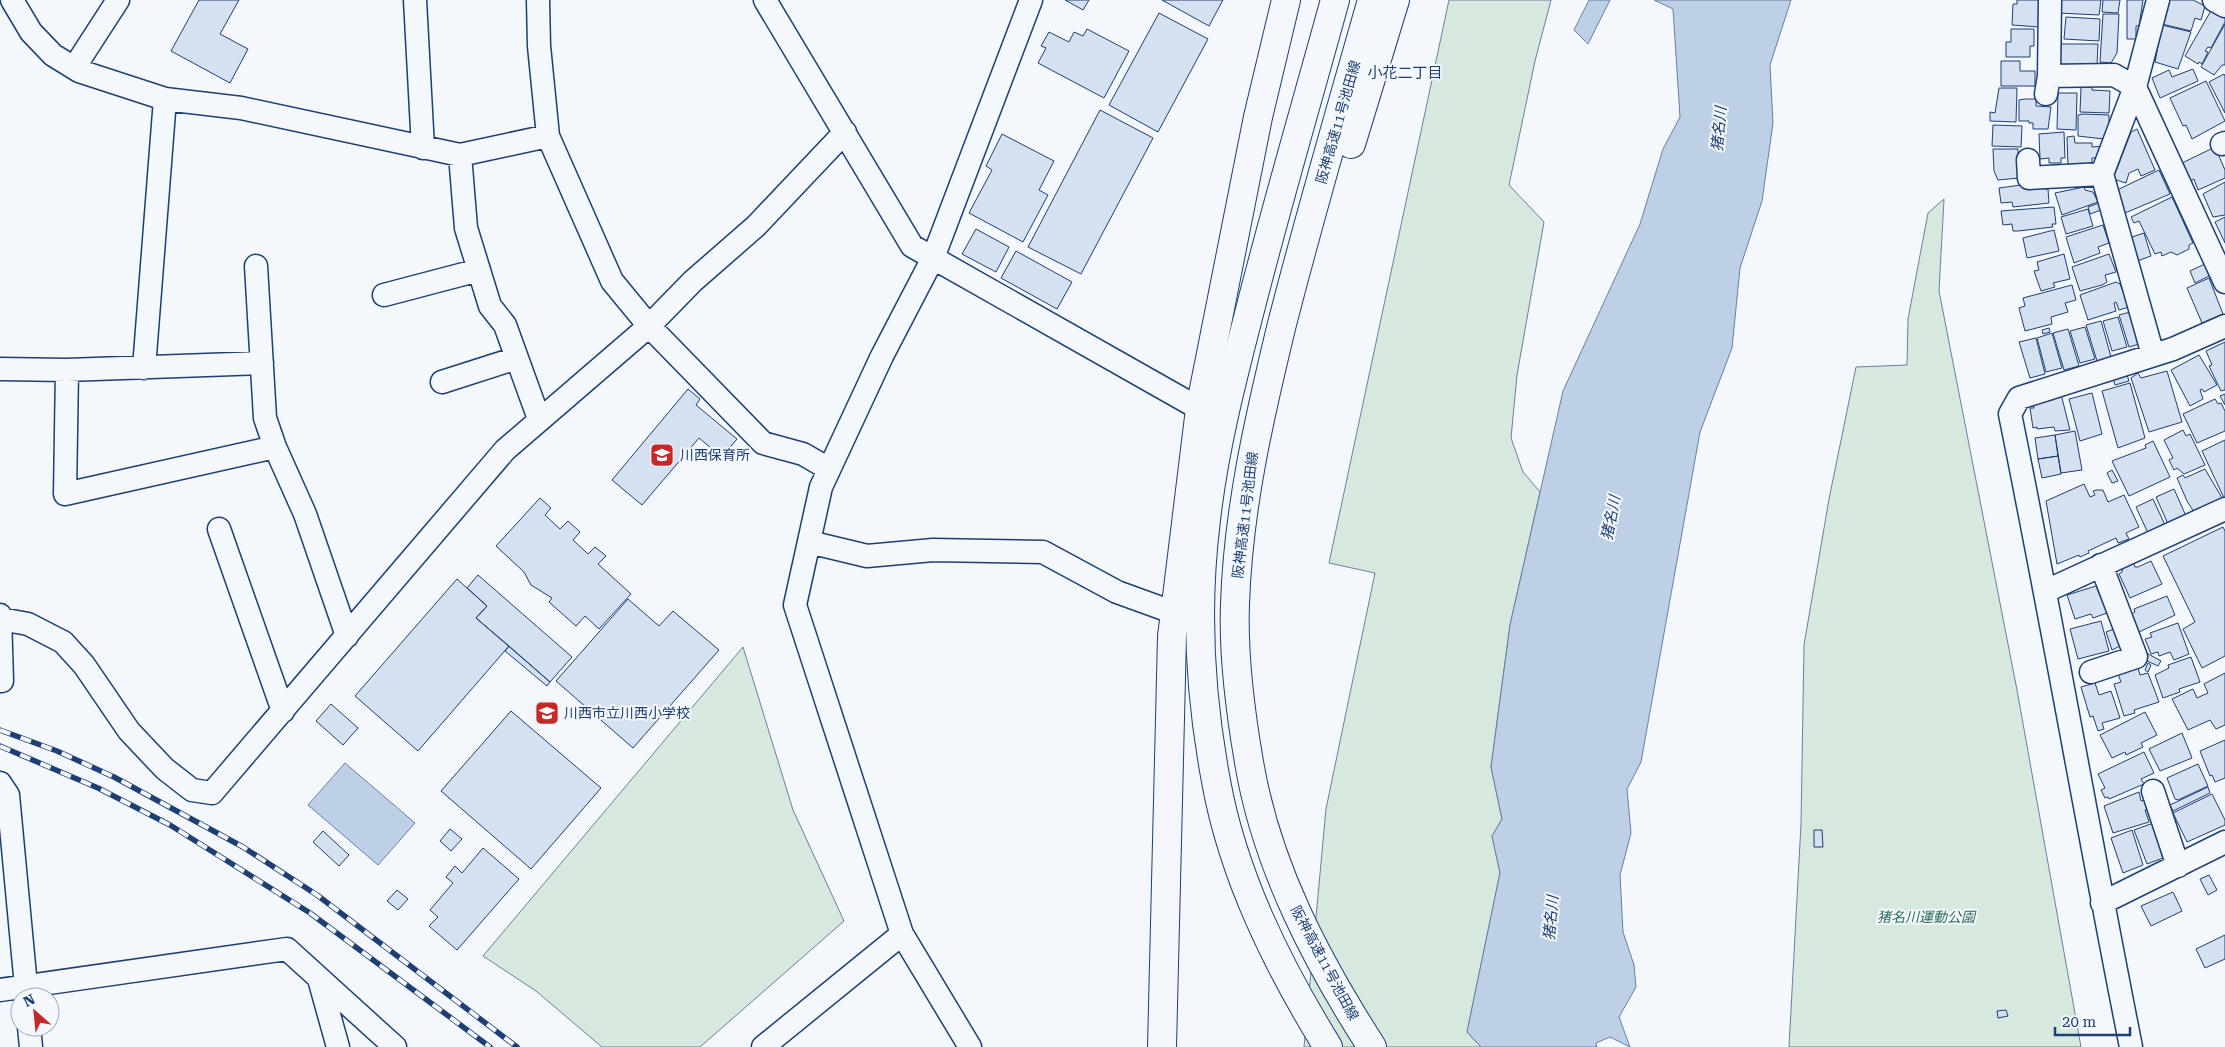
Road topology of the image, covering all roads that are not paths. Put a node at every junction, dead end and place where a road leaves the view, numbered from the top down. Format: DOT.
graph roads {
  1 [pos="12,0"];
  2 [pos="118,0"];
  3 [pos="415,0"];
  4 [pos="538,0"];
  5 [pos="766,0"];
  6 [pos="1031,0"];
  7 [pos="1286,0"];
  8 [pos="1316,0"];
  9 [pos="1335,0"];
  10 [pos="1372,0"];
  11 [pos="1395,0"];
  12 [pos="2050,0"];
  13 [pos="2158,0"];
  14 [pos="2214,0"];
  15 [pos="2225,6"];
  16 [pos="74,68"];
  17 [pos="2135,87"];
  18 [pos="165,99"];
  19 [pos="845,132"];
  20 [pos="548,136"];
  21 [pos="424,148"];
  22 [pos="460,155"];
  23 [pos="2028,160"];
  24 [pos="2102,174"];
  25 [pos="933,258"];
  26 [pos="256,266"];
  27 [pos="479,270"];
  28 [pos="1258,276"];
  29 [pos="2225,282"];
  30 [pos="384,295"];
  31 [pos="649,326"];
  32 [pos="2225,326"];
  33 [pos="2154,355"];
  34 [pos="517,358"];
  35 [pos="262,363"];
  36 [pos="0,368"];
  37 [pos="144,368"];
  38 [pos="67,370"];
  39 [pos="442,382"];
  40 [pos="1200,409"];
  41 [pos="539,419"];
  42 [pos="1255,438"];
  43 [pos="275,447"];
  44 [pos="829,469"];
  45 [pos="2225,509"];
  46 [pos="219,529"];
  47 [pos="809,542"];
  48 [pos="2101,565"];
  49 [pos="2046,591"];
  50 [pos="1175,613"];
  51 [pos="0,615"];
  52 [pos="0,619"];
  53 [pos="347,636"];
  54 [pos="2091,672"];
  55 [pos="0,681"];
  56 [pos="283,711"];
  57 [pos="0,783"];
  58 [pos="2153,791"];
  59 [pos="2225,842"];
  60 [pos="2178,866"];
  61 [pos="2102,904"];
  62 [pos="902,934"];
  63 [pos="319,979"];
  64 [pos="27,987"];
  65 [pos="58,987"];
  66 [pos="338,1047"];
  67 [pos="395,1047"];
  68 [pos="763,1047"];
  69 [pos="970,1047"];
  70 [pos="1162,1047"];
  71 [pos="1328,1047"];
  72 [pos="1372,1047"];
  73 [pos="2131,1047"];
  1 -- 16 [label="street"];
  2 -- 16 [label="street"];
  3 -- 21 [label="street"];
  4 -- 20 [label="street"];
  5 -- 19 [label="street"];
  6 -- 25 [label="street"];
  7 -- 40 [label="main road"];
  8 -- 28 [label="main road"];
  9 -- 28 [label="main road"];
  10 -- 42 [label="main road, 阪神高速11号池田線"];
  11 -- 42 [label="main road"];
  12 -- 17 [label="street"];
  13 -- 17 [label="street"];
  14 -- 15 [label="street"];
  16 -- 18 [label="street"];
  17 -- 24 [label="street"];
  17 -- 29 [label="street"];
  18 -- 21 [label="street"];
  18 -- 37 [label="street"];
  19 -- 25 [label="street"];
  19 -- 31 [label="street"];
  20 -- 22 [label="street"];
  20 -- 31 [label="street"];
  21 -- 22 [label="street"];
  22 -- 27 [label="street"];
  23 -- 24 [label="street"];
  24 -- 33 [label="street"];
  25 -- 40 [label="street"];
  25 -- 44 [label="street"];
  26 -- 35 [label="street"];
  27 -- 30 [label="street"];
  27 -- 34 [label="street"];
  28 -- 71 [label="main road"];
  31 -- 41 [label="street"];
  31 -- 44 [label="street"];
  32 -- 33 [label="street"];
  33 -- 49 [label="street"];
  34 -- 39 [label="street"];
  34 -- 41 [label="street"];
  35 -- 37 [label="street"];
  35 -- 43 [label="street"];
  36 -- 38 [label="street"];
  37 -- 38 [label="street"];
  38 -- 43 [label="street"];
  40 -- 50 [label="main road"];
  41 -- 53 [label="street"];
  42 -- 72 [label="main road, 阪神高速11号池田線"];
  43 -- 53 [label="street"];
  44 -- 47 [label="street"];
  45 -- 48 [label="street"];
  46 -- 56 [label="street"];
  47 -- 50 [label="street"];
  47 -- 62 [label="street"];
  48 -- 49 [label="street"];
  48 -- 54 [label="street"];
  49 -- 61 [label="street"];
  50 -- 70 [label="main road"];
  51 -- 52 [label="street"];
  52 -- 55 [label="street"];
  52 -- 56 [label="street"];
  53 -- 56 [label="street"];
  57 -- 64 [label="street"];
  58 -- 60 [label="street"];
  59 -- 60 [label="street"];
  60 -- 61 [label="street"];
  61 -- 73 [label="street"];
  62 -- 68 [label="street"];
  62 -- 69 [label="street"];
  63 -- 65 [label="street"];
  63 -- 66 [label="street"];
  63 -- 67 [label="street"];
}
